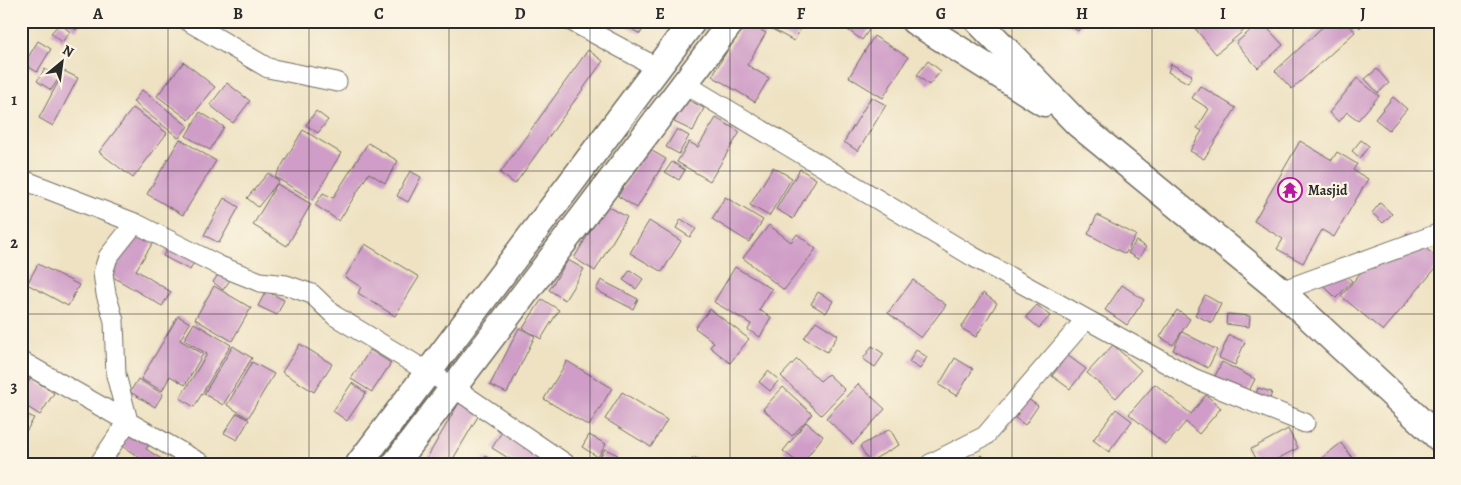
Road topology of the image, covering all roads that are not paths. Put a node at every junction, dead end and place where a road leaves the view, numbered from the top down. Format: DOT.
graph roads {
  1 [pos="188,21"];
  2 [pos="571,21"];
  3 [pos="693,21"];
  4 [pos="732,21"];
  5 [pos="914,21"];
  6 [pos="978,21"];
  7 [pos="658,68"];
  8 [pos="337,82"];
  9 [pos="685,84"];
  10 [pos="1078,124"];
  11 [pos="21,179"];
  12 [pos="135,223"];
  13 [pos="1440,233"];
  14 [pos="1280,291"];
  15 [pos="1086,318"];
  16 [pos="21,361"];
  17 [pos="428,372"];
  18 [pos="453,387"];
  19 [pos="128,421"];
  20 [pos="1305,423"];
  21 [pos="1440,440"];
  22 [pos="99,464"];
  23 [pos="202,464"];
  24 [pos="359,464"];
  25 [pos="395,464"];
  26 [pos="566,464"];
  27 [pos="930,464"];
  1 -- 8 [label="street"];
  2 -- 7 [label="street"];
  3 -- 7 [label="main road"];
  4 -- 9 [label="main road"];
  5 -- 10 [label="main road"];
  6 -- 10 [label="main road"];
  7 -- 17 [label="main road"];
  9 -- 15 [label="street"];
  9 -- 18 [label="main road"];
  10 -- 14 [label="main road"];
  11 -- 12 [label="street"];
  12 -- 17 [label="street"];
  12 -- 19 [label="street"];
  13 -- 14 [label="street"];
  14 -- 21 [label="main road"];
  15 -- 20 [label="street"];
  15 -- 27 [label="street"];
  16 -- 19 [label="street"];
  17 -- 18 [label="street"];
  17 -- 24 [label="main road"];
  18 -- 25 [label="main road"];
  18 -- 26 [label="street"];
  19 -- 22 [label="street"];
  19 -- 23 [label="street"];
}
